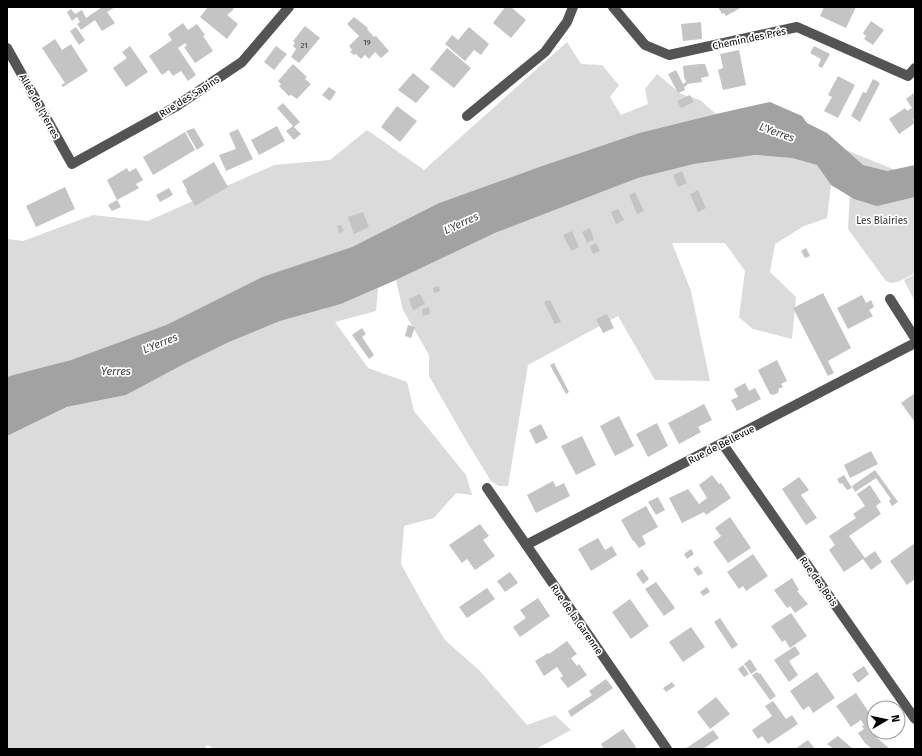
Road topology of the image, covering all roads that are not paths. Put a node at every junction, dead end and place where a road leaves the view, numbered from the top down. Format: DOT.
graph roads {
  1 [pos="289,7"];
  2 [pos="573,7"];
  3 [pos="613,7"];
  4 [pos="7,48"];
  5 [pos="915,68"];
  6 [pos="467,116"];
  7 [pos="72,164"];
  8 [pos="890,299"];
  9 [pos="915,338"];
  10 [pos="915,343"];
  11 [pos="722,443"];
  12 [pos="487,488"];
  13 [pos="526,545"];
  14 [pos="915,720"];
  15 [pos="667,749"];
  1 -- 7 [label="street, Rue des Sapins"];
  2 -- 6 [label="street"];
  3 -- 5 [label="street, Chemin des Prés"];
  4 -- 7 [label="street, Allée de l'Yerres"];
  8 -- 9 [label="street"];
  10 -- 11 [label="street, Rue de Bellevue"];
  11 -- 13 [label="street, Rue de Bellevue"];
  11 -- 14 [label="street, Rue des Bois"];
  12 -- 13 [label="street, Rue de la Garenne"];
  13 -- 15 [label="street, Rue de la Garenne"];
}
